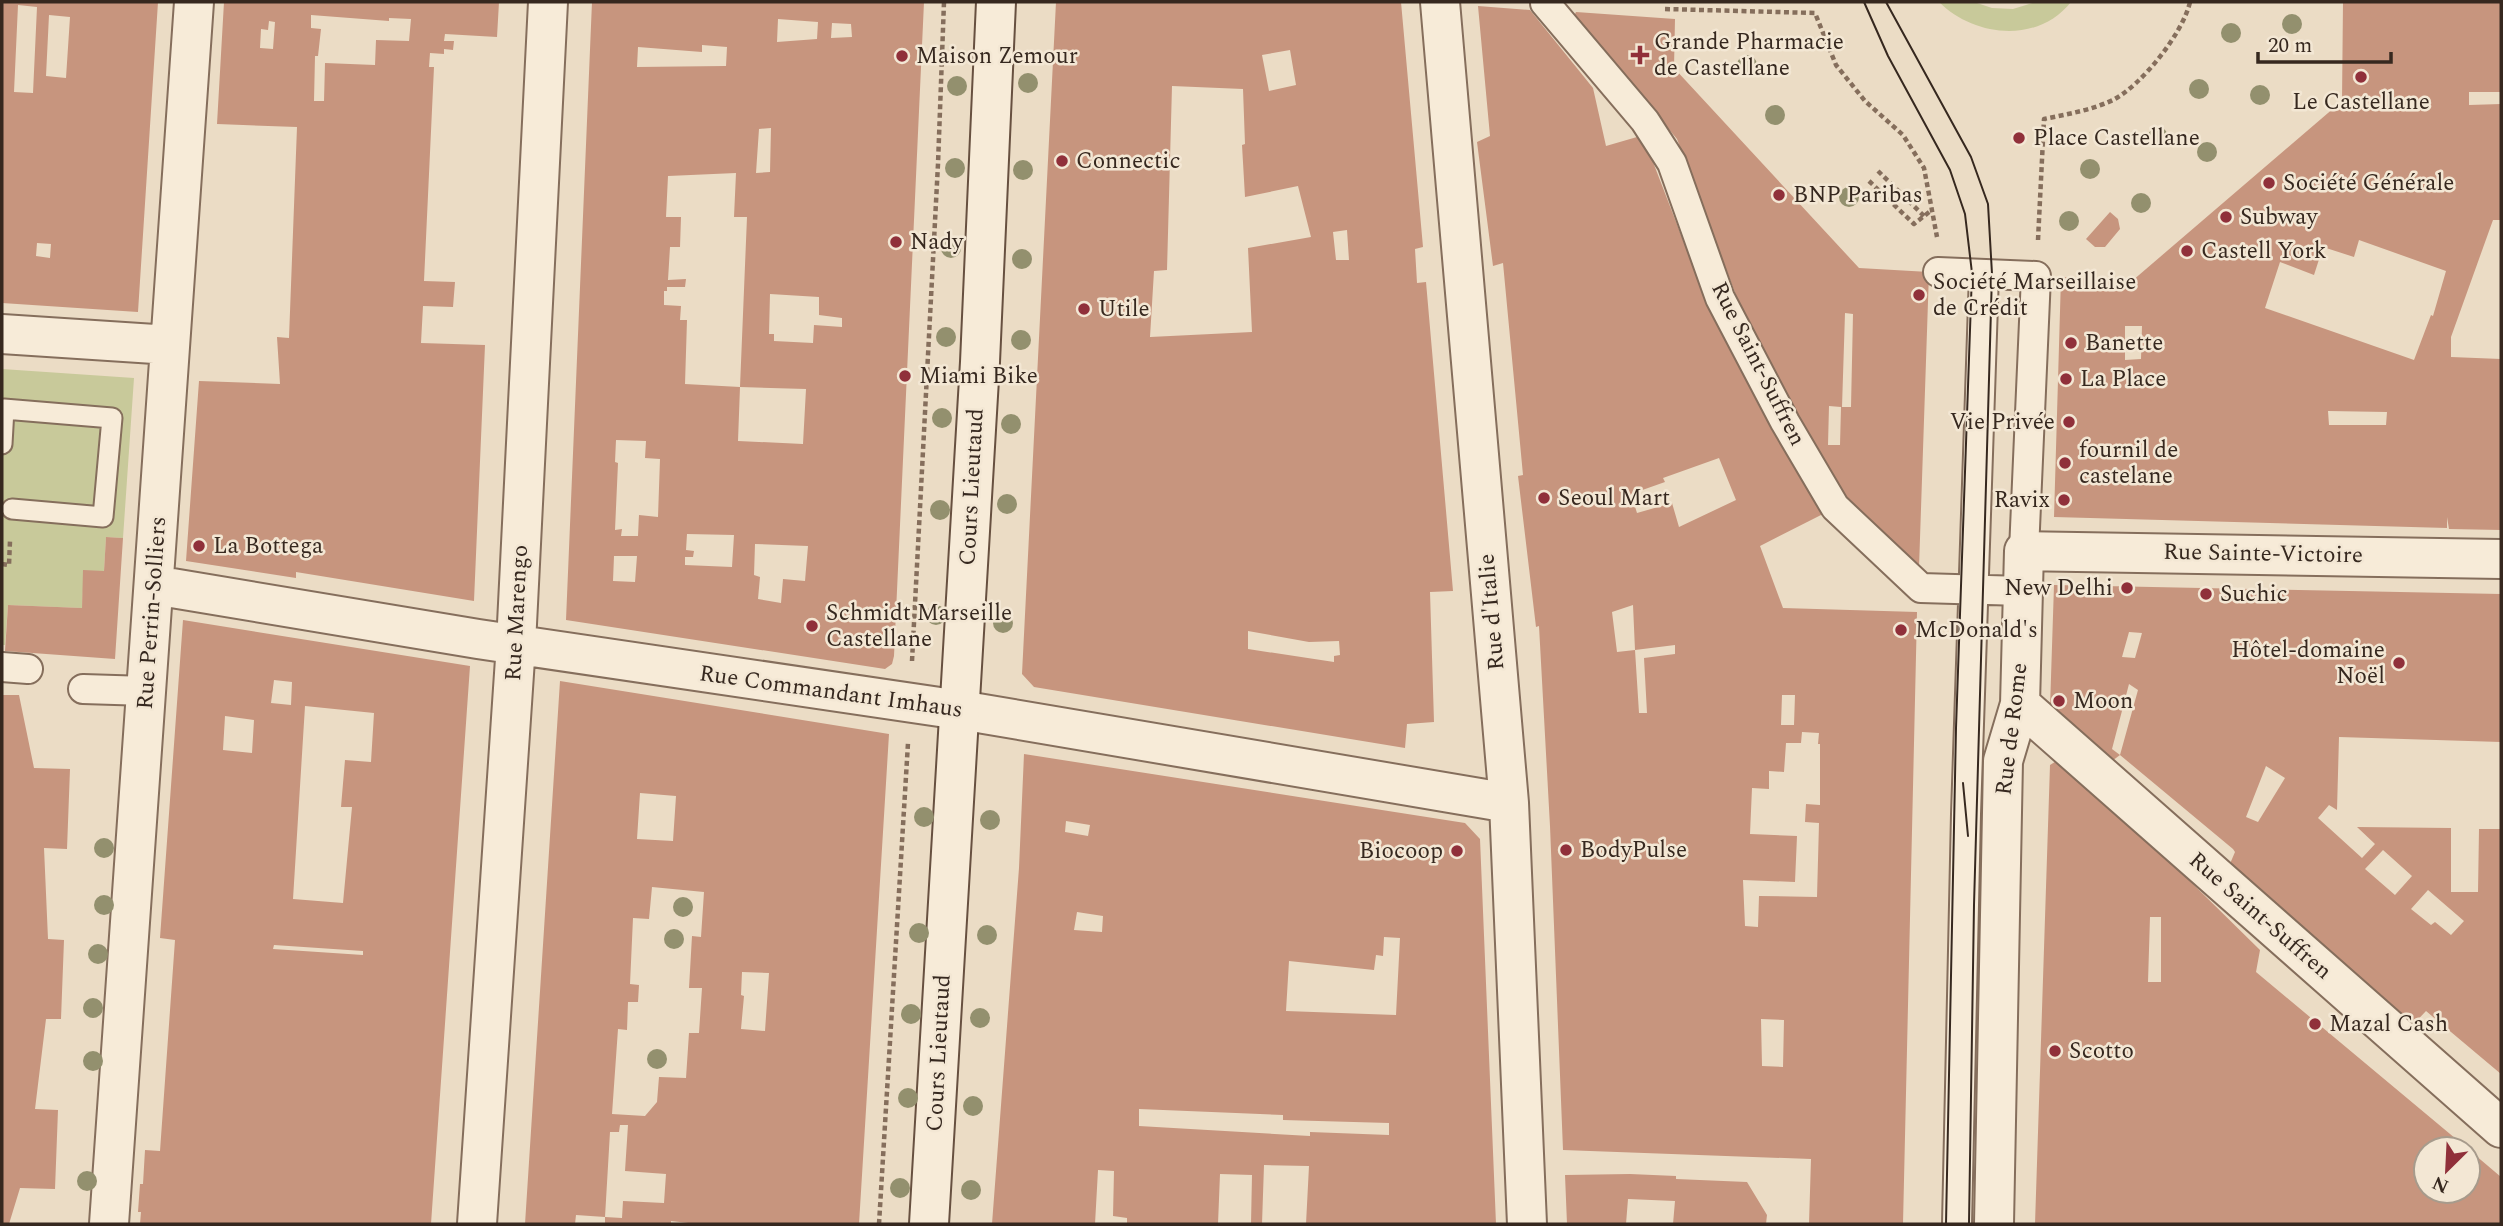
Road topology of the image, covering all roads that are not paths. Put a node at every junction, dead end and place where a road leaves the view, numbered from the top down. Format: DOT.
graph roads {
  1 [pos="194,2"];
  2 [pos="548,2"];
  3 [pos="996,2"];
  4 [pos="1440,2"];
  5 [pos="1545,3"];
  6 [pos="1938,272"];
  7 [pos="1984,274"];
  8 [pos="2,334"];
  9 [pos="170,345"];
  10 [pos="2,444"];
  11 [pos="12,509"];
  12 [pos="2024,551"];
  13 [pos="2501,559"];
  14 [pos="153,585"];
  15 [pos="1975,591"];
  16 [pos="2022,592"];
  17 [pos="516,644"];
  18 [pos="83,689"];
  19 [pos="147,691"];
  20 [pos="2020,705"];
  21 [pos="960,710"];
  22 [pos="1508,803"];
  23 [pos="2501,1128"];
  24 [pos="109,1224"];
  25 [pos="477,1224"];
  26 [pos="929,1224"];
  27 [pos="1527,1224"];
  28 [pos="1956,1224"];
  29 [pos="1994,1224"];
  1 -- 9 [label="street, Rue Perrin-Solliers"];
  2 -- 17 [label="street, Rue Marengo"];
  3 -- 21 [label="street, Cours Lieutaud"];
  4 -- 22 [label="street, Rue d'Italie"];
  5 -- 15 [label="street, Rue Saint-Suffren"];
  6 -- 7 [label="street"];
  7 -- 12 [label="street, Rue de Rome"];
  7 -- 15 [label="street, Rue de Rome"];
  8 -- 9 [label="street"];
  9 -- 14 [label="street, Rue Perrin-Solliers"];
  10 -- 11 [label="lane"];
  12 -- 13 [label="street, Rue Sainte-Victoire"];
  12 -- 16 [label="street, Rue de Rome"];
  14 -- 17 [label="street, Rue Commandant Imhaus"];
  14 -- 19 [label="street, Rue Perrin-Solliers"];
  15 -- 16 [label="street, Rue Saint-Suffren"];
  15 -- 28 [label="street, Rue de Rome"];
  16 -- 20 [label="street, Rue de Rome"];
  17 -- 21 [label="street, Rue Commandant Imhaus"];
  17 -- 25 [label="street, Rue Marengo"];
  18 -- 19 [label="street"];
  19 -- 24 [label="street, Rue Perrin-Solliers"];
  20 -- 23 [label="street, Rue Saint-Suffren"];
  20 -- 29 [label="street, Rue de Rome"];
  21 -- 22 [label="street, Rue Commandant Imhaus"];
  21 -- 26 [label="street, Cours Lieutaud"];
  22 -- 27 [label="street, Rue d'Italie"];
}
